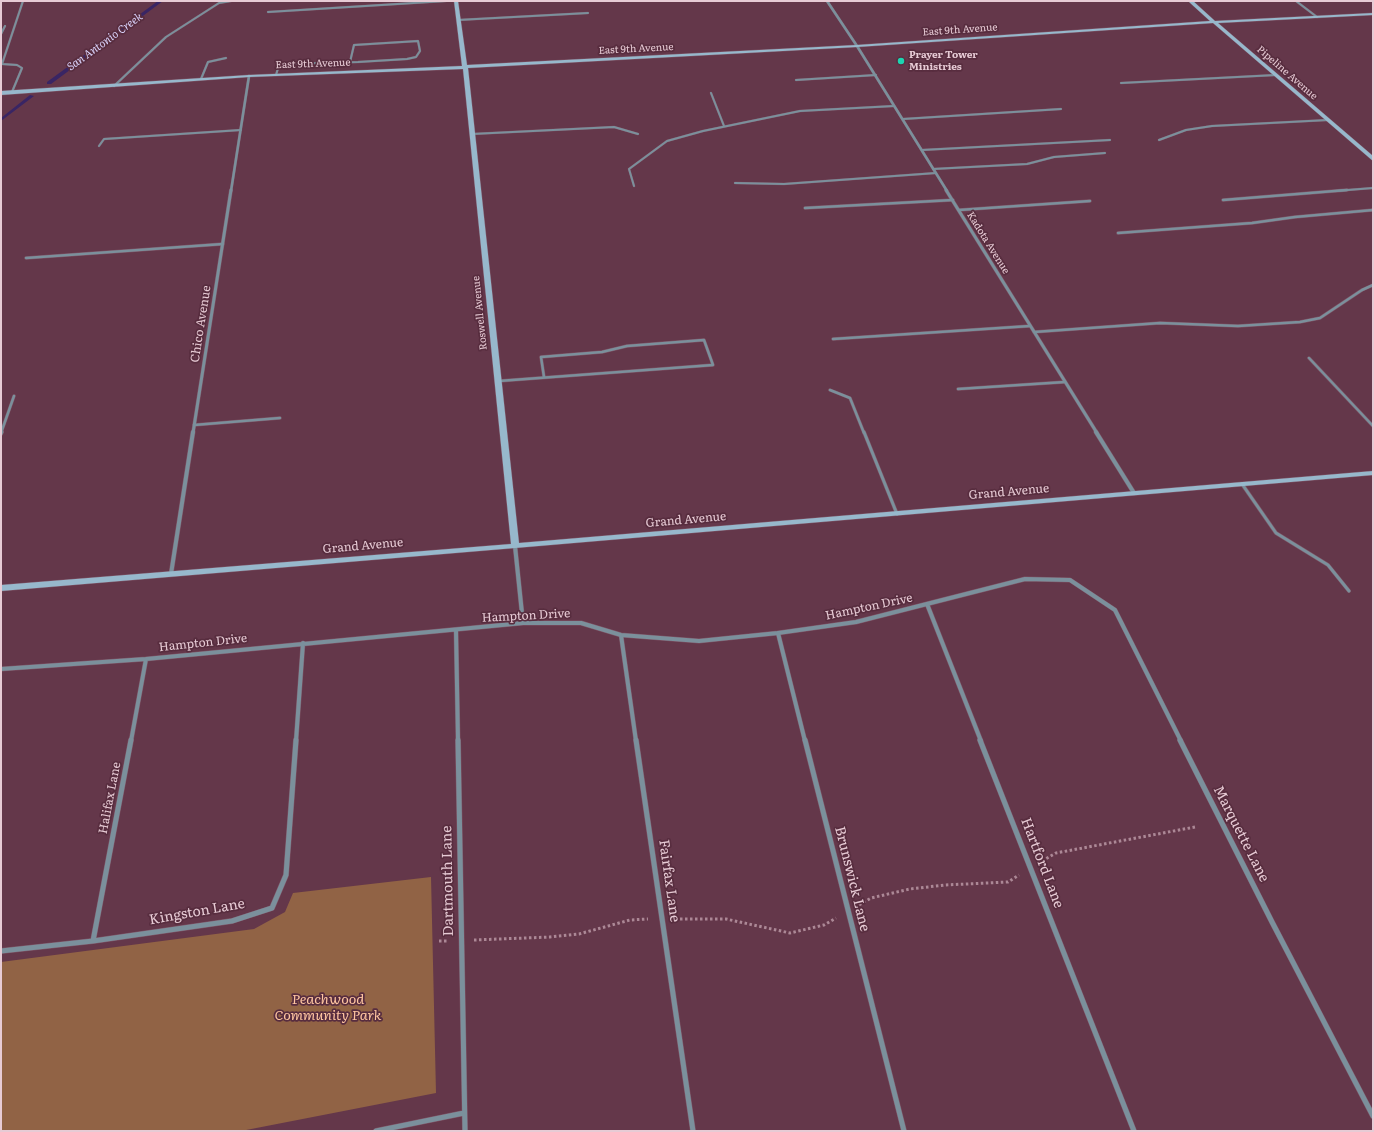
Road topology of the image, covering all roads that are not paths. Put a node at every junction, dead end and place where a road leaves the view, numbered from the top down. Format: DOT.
graph roads {
  1 [pos="23,1"];
  2 [pos="231,1"];
  3 [pos="446,1"];
  4 [pos="456,1"];
  5 [pos="828,1"];
  6 [pos="1190,1"];
  7 [pos="1296,1"];
  8 [pos="268,12"];
  9 [pos="588,13"];
  10 [pos="1373,14"];
  11 [pos="1317,17"];
  12 [pos="458,20"];
  13 [pos="1215,22"];
  14 [pos="5,26"];
  15 [pos="1,34"];
  16 [pos="857,46"];
  17 [pos="226,58"];
  18 [pos="350,62"];
  19 [pos="465,67"];
  20 [pos="276,75"];
  21 [pos="876,75"];
  22 [pos="1276,75"];
  23 [pos="249,76"];
  24 [pos="201,79"];
  25 [pos="796,80"];
  26 [pos="1121,83"];
  27 [pos="114,86"];
  28 [pos="12,92"];
  29 [pos="1,93"];
  30 [pos="710,93"];
  31 [pos="894,106"];
  32 [pos="1061,109"];
  33 [pos="903,119"];
  34 [pos="1328,120"];
  35 [pos="724,126"];
  36 [pos="241,130"];
  37 [pos="472,134"];
  38 [pos="638,134"];
  39 [pos="1110,140"];
  40 [pos="1159,140"];
  41 [pos="99,146"];
  42 [pos="922,150"];
  43 [pos="1105,153"];
  44 [pos="1373,159"];
  45 [pos="934,169"];
  46 [pos="936,173"];
  47 [pos="735,183"];
  48 [pos="634,186"];
  49 [pos="1373,188"];
  50 [pos="953,200"];
  51 [pos="1223,200"];
  52 [pos="1090,201"];
  53 [pos="805,208"];
  54 [pos="959,210"];
  55 [pos="1373,210"];
  56 [pos="1118,233"];
  57 [pos="223,244"];
  58 [pos="26,258"];
  59 [pos="1373,285"];
  60 [pos="1030,326"];
  61 [pos="1034,332"];
  62 [pos="833,339"];
  63 [pos="1308,358"];
  64 [pos="544,378"];
  65 [pos="497,381"];
  66 [pos="1065,382"];
  67 [pos="958,389"];
  68 [pos="830,390"];
  69 [pos="14,396"];
  70 [pos="280,418"];
  71 [pos="194,425"];
  72 [pos="1373,426"];
  73 [pos="1,434"];
  74 [pos="1373,473"];
  75 [pos="1242,484"];
  76 [pos="1134,493"];
  77 [pos="898,514"];
  78 [pos="515,546"];
  79 [pos="171,574"];
  80 [pos="1070,580"];
  81 [pos="1,588"];
  82 [pos="1349,591"];
  83 [pos="927,604"];
  84 [pos="523,623"];
  85 [pos="456,630"];
  86 [pos="778,633"];
  87 [pos="621,635"];
  88 [pos="303,643"];
  89 [pos="146,659"];
  90 [pos="1,669"];
  91 [pos="93,941"];
  92 [pos="1,951"];
  93 [pos="464,1114"];
  94 [pos="1373,1116"];
  95 [pos="376,1131"];
  96 [pos="465,1131"];
  97 [pos="693,1131"];
  98 [pos="904,1131"];
  99 [pos="1134,1131"];
  1 -- 28 [label="lane"];
  2 -- 27 [label="lane"];
  3 -- 8 [label="lane"];
  4 -- 12 [label="street, Roswell Avenue"];
  5 -- 16 [label="street, Kadota Avenue"];
  6 -- 13 [label="street, Pipeline Avenue"];
  7 -- 11 [label="lane"];
  9 -- 12 [label="lane"];
  10 -- 11 [label="street, East 9th Avenue"];
  11 -- 13 [label="street, East 9th Avenue"];
  12 -- 19 [label="street, Roswell Avenue"];
  13 -- 16 [label="street, East 9th Avenue"];
  13 -- 22 [label="street, Pipeline Avenue"];
  14 -- 15 [label="lane"];
  16 -- 19 [label="street, East 9th Avenue"];
  16 -- 21 [label="street, Kadota Avenue"];
  17 -- 24 [label="lane"];
  18 -- 18 [label="lane"];
  18 -- 20 [label="lane"];
  19 -- 20 [label="street, East 9th Avenue"];
  19 -- 37 [label="street, Roswell Avenue"];
  20 -- 23 [label="street, East 9th Avenue"];
  21 -- 25 [label="lane"];
  21 -- 31 [label="street, Kadota Avenue"];
  22 -- 26 [label="lane"];
  22 -- 34 [label="street, Pipeline Avenue"];
  23 -- 24 [label="street, East 9th Avenue"];
  23 -- 36 [label="street, Chico Avenue"];
  24 -- 27 [label="street, East 9th Avenue"];
  27 -- 28 [label="street, East 9th Avenue"];
  28 -- 29 [label="street, East 9th Avenue"];
  30 -- 35 [label="lane"];
  31 -- 33 [label="street, Kadota Avenue"];
  31 -- 35 [label="lane"];
  32 -- 33 [label="lane"];
  33 -- 42 [label="street, Kadota Avenue"];
  34 -- 40 [label="lane"];
  34 -- 44 [label="street, Pipeline Avenue"];
  35 -- 48 [label="lane"];
  36 -- 41 [label="lane"];
  36 -- 57 [label="street, Chico Avenue"];
  37 -- 38 [label="lane"];
  37 -- 65 [label="street, Roswell Avenue"];
  39 -- 42 [label="lane"];
  42 -- 45 [label="street, Kadota Avenue"];
  43 -- 45 [label="lane"];
  45 -- 46 [label="street, Kadota Avenue"];
  46 -- 47 [label="lane"];
  46 -- 50 [label="street, Kadota Avenue"];
  49 -- 51 [label="lane"];
  50 -- 53 [label="lane"];
  50 -- 54 [label="street, Kadota Avenue"];
  52 -- 54 [label="lane"];
  54 -- 60 [label="street, Kadota Avenue"];
  55 -- 56 [label="lane"];
  57 -- 58 [label="lane"];
  57 -- 71 [label="street, Chico Avenue"];
  59 -- 61 [label="lane"];
  60 -- 61 [label="street, Kadota Avenue"];
  60 -- 62 [label="lane"];
  61 -- 66 [label="street, Kadota Avenue"];
  63 -- 72 [label="lane"];
  64 -- 64 [label="lane"];
  64 -- 65 [label="lane"];
  65 -- 78 [label="street, Roswell Avenue"];
  66 -- 67 [label="lane"];
  66 -- 76 [label="street, Kadota Avenue"];
  68 -- 77 [label="lane"];
  69 -- 73 [label="lane"];
  70 -- 71 [label="lane"];
  71 -- 79 [label="street, Chico Avenue"];
  74 -- 75 [label="street, Grand Avenue"];
  75 -- 76 [label="street, Grand Avenue"];
  75 -- 82 [label="lane"];
  76 -- 77 [label="street, Grand Avenue"];
  77 -- 78 [label="street, Grand Avenue"];
  78 -- 79 [label="street, Grand Avenue"];
  78 -- 84 [label="street, Roswell Avenue"];
  79 -- 81 [label="street, Grand Avenue"];
  80 -- 83 [label="street, Hampton Drive"];
  80 -- 94 [label="street, Marquette Lane"];
  83 -- 86 [label="street, Hampton Drive"];
  83 -- 99 [label="street, Hartford Lane"];
  84 -- 85 [label="street, Hampton Drive"];
  84 -- 87 [label="street, Hampton Drive"];
  85 -- 88 [label="street, Hampton Drive"];
  85 -- 93 [label="street, Dartmouth Lane"];
  86 -- 87 [label="street, Hampton Drive"];
  86 -- 98 [label="street, Brunswick Lane"];
  87 -- 97 [label="street, Fairfax Lane"];
  88 -- 89 [label="street, Hampton Drive"];
  88 -- 91 [label="street, Kingston Lane"];
  89 -- 90 [label="street, Hampton Drive"];
  89 -- 91 [label="street, Halifax Lane"];
  91 -- 92 [label="street, Kingston Lane"];
  93 -- 95 [label="street"];
  93 -- 96 [label="street, Dartmouth Lane"];
}
